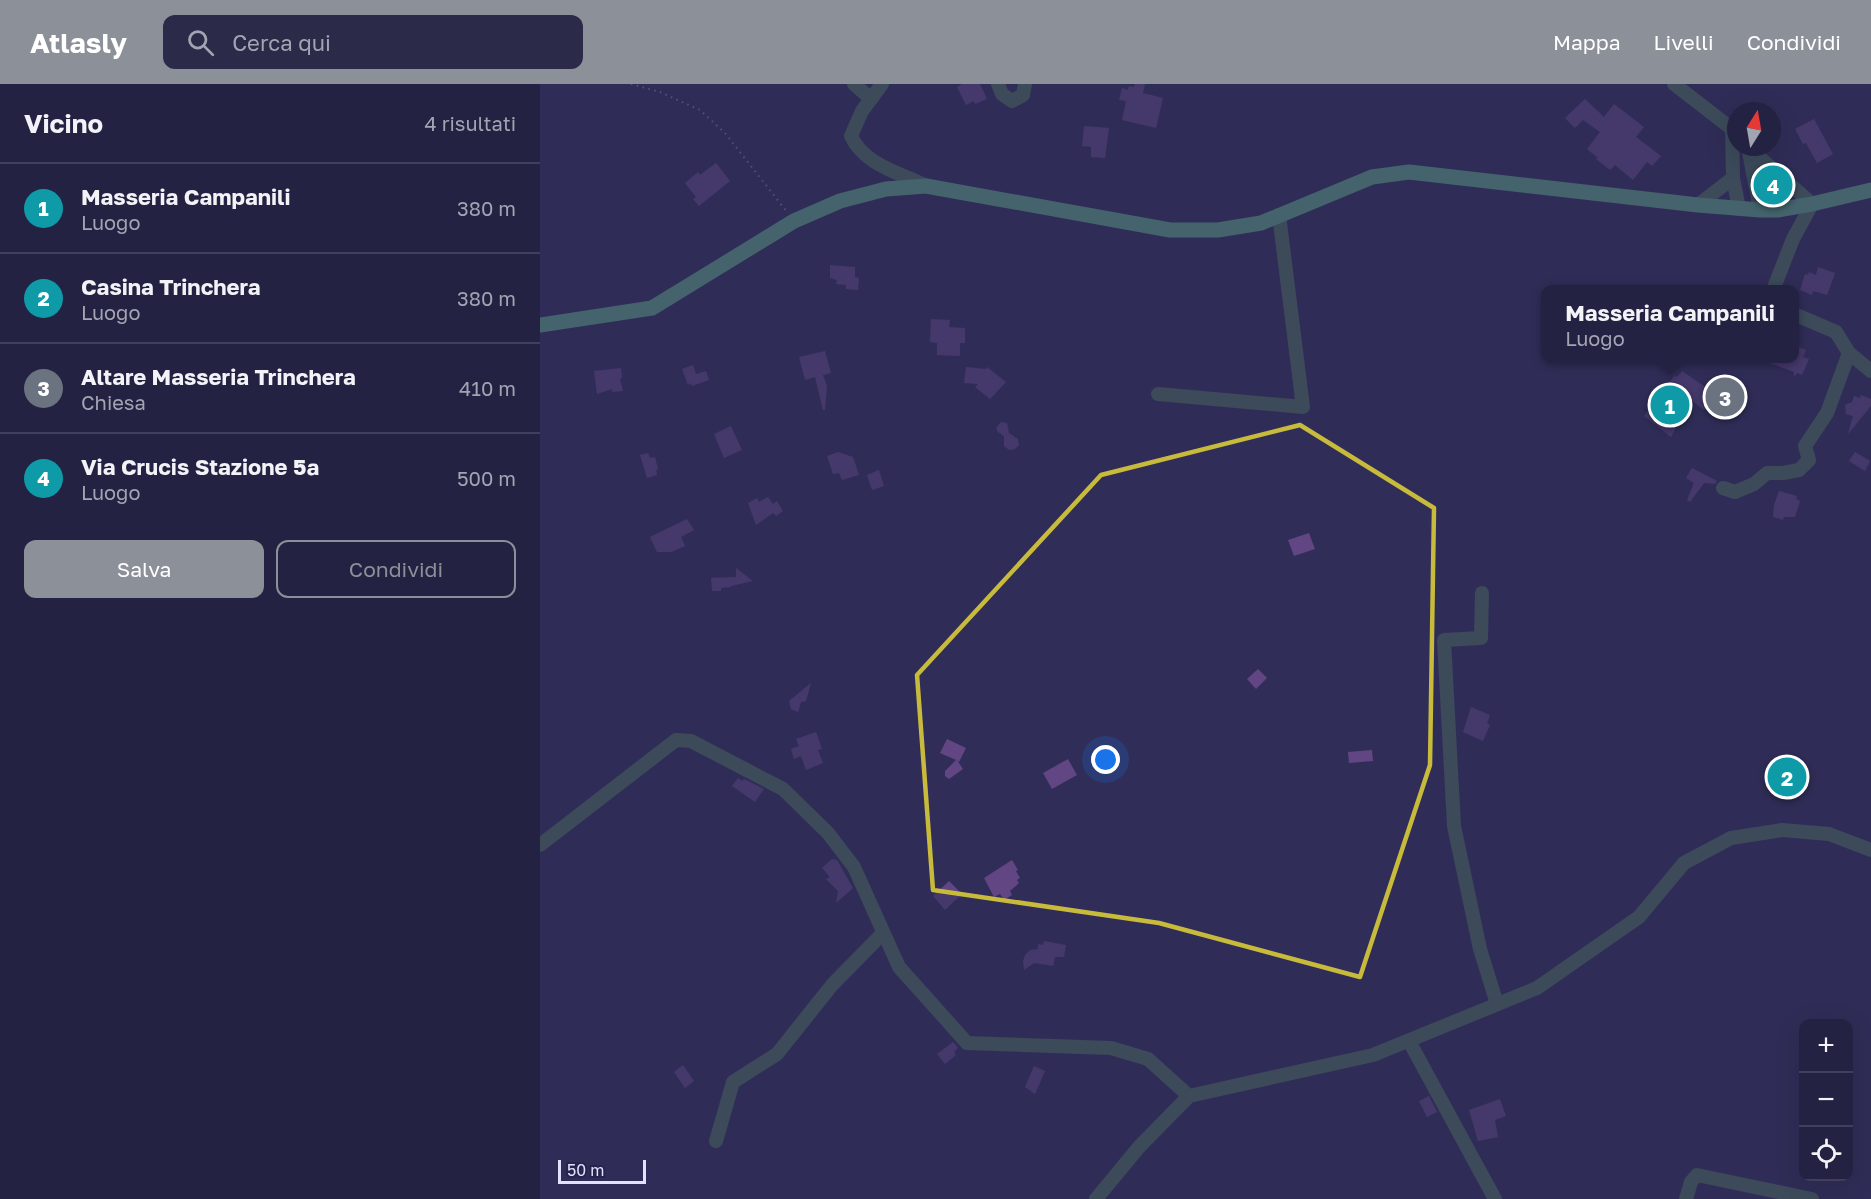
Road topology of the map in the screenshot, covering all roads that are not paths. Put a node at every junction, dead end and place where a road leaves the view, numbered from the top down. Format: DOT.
graph roads {
  1 [pos="854,84"];
  2 [pos="882,84"];
  3 [pos="998,84"];
  4 [pos="1025,84"];
  5 [pos="1674,84"];
  6 [pos="871,99"];
  7 [pos="1727,125"];
  8 [pos="1733,156"];
  9 [pos="1750,156"];
  10 [pos="1758,156"];
  11 [pos="1733,178"];
  12 [pos="926,186"];
  13 [pos="1871,190"];
  14 [pos="1812,204"];
  15 [pos="1698,205"];
  16 [pos="1740,208"];
  17 [pos="1760,210"];
  18 [pos="1279,215"];
  19 [pos="1775,285"];
  20 [pos="1799,316"];
  21 [pos="540,325"];
  22 [pos="1849,353"];
  23 [pos="1871,371"];
  24 [pos="1158,394"];
  25 [pos="1723,488"];
  26 [pos="1482,593"];
  27 [pos="540,845"];
  28 [pos="1871,850"];
  29 [pos="884,933"];
  30 [pos="1497,1004"];
  31 [pos="1409,1041"];
  32 [pos="1189,1096"];
  33 [pos="716,1141"];
  34 [pos="1096,1199"];
  35 [pos="1495,1199"];
  36 [pos="1686,1199"];
  37 [pos="1812,1199"];
  1 -- 6 [label="street"];
  2 -- 6 [label="street"];
  3 -- 4 [label="street"];
  5 -- 7 [label="street"];
  6 -- 12 [label="street"];
  8 -- 11 [label="street"];
  9 -- 17 [label="street"];
  10 -- 14 [label="street"];
  11 -- 15 [label="street"];
  11 -- 16 [label="street"];
  12 -- 18 [label="main road"];
  12 -- 21 [label="main road"];
  13 -- 14 [label="main road"];
  14 -- 17 [label="main road"];
  14 -- 19 [label="street"];
  15 -- 16 [label="main road"];
  15 -- 18 [label="main road"];
  16 -- 17 [label="main road"];
  18 -- 24 [label="street"];
  20 -- 22 [label="street"];
  22 -- 23 [label="street"];
  22 -- 25 [label="street"];
  26 -- 30 [label="street"];
  27 -- 29 [label="street"];
  28 -- 30 [label="street"];
  29 -- 32 [label="street"];
  29 -- 33 [label="street"];
  30 -- 31 [label="street"];
  31 -- 32 [label="street"];
  31 -- 35 [label="street"];
  32 -- 34 [label="street"];
  36 -- 37 [label="street"];
}
